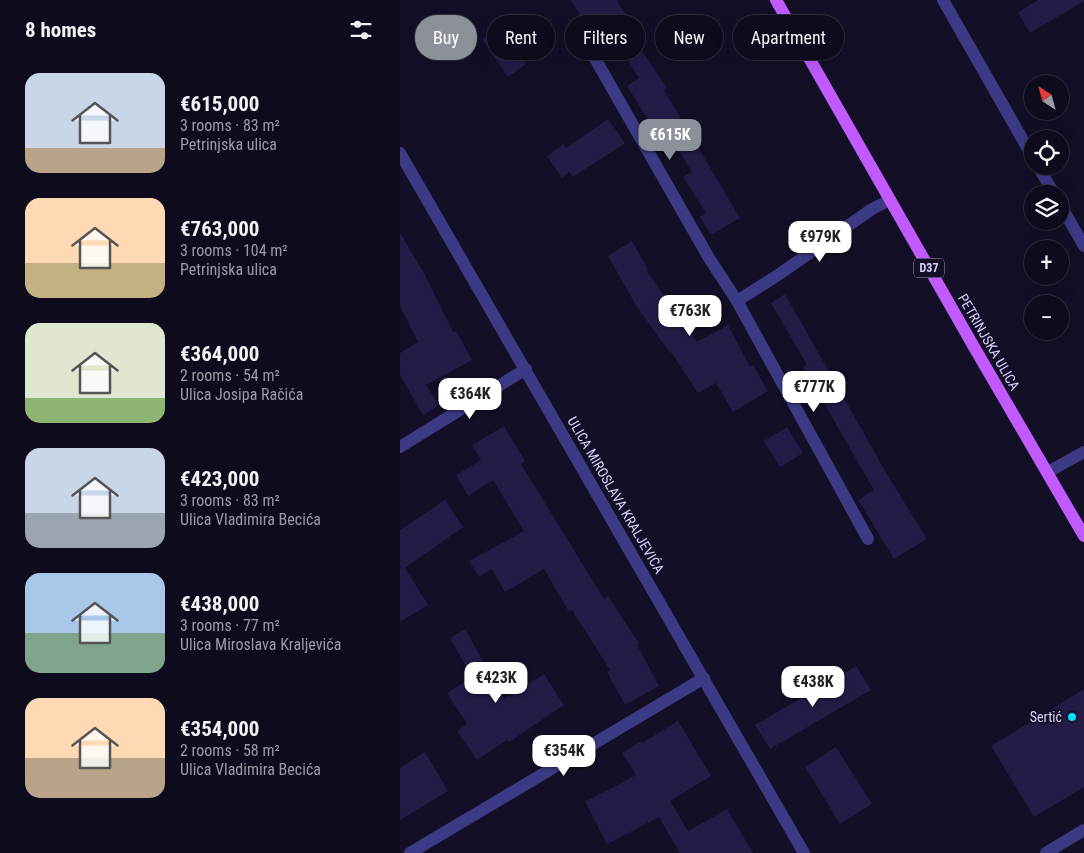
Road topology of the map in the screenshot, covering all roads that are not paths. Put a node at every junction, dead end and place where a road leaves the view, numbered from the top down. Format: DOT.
graph roads {
  1 [pos="776,0"];
  2 [pos="943,0"];
  3 [pos="595,60"];
  4 [pos="1024,142"];
  5 [pos="400,153"];
  6 [pos="890,200"];
  7 [pos="1069,220"];
  8 [pos="1084,246"];
  9 [pos="737,301"];
  10 [pos="526,369"];
  11 [pos="400,447"];
  12 [pos="1084,452"];
  13 [pos="1048,472"];
  14 [pos="1084,536"];
  15 [pos="868,539"];
  16 [pos="704,678"];
  17 [pos="1084,830"];
  18 [pos="410,853"];
  19 [pos="804,853"];
  20 [pos="1046,853"];
  1 -- 6 [label="main road, PETRINJSKA ULICA / D37"];
  2 -- 4 [label="street"];
  3 -- 9 [label="street"];
  5 -- 10 [label="street, ULICA MIROSLAVA KRALJEVIĆA"];
  6 -- 9 [label="street"];
  6 -- 13 [label="main road, PETRINJSKA ULICA / D37"];
  7 -- 8 [label="street"];
  9 -- 15 [label="street"];
  10 -- 11 [label="street"];
  10 -- 16 [label="street, ULICA MIROSLAVA KRALJEVIĆA"];
  12 -- 13 [label="street"];
  13 -- 14 [label="main road, PETRINJSKA ULICA / D37"];
  16 -- 18 [label="street"];
  16 -- 19 [label="street, ULICA MIROSLAVA KRALJEVIĆA"];
  17 -- 20 [label="street"];
}
